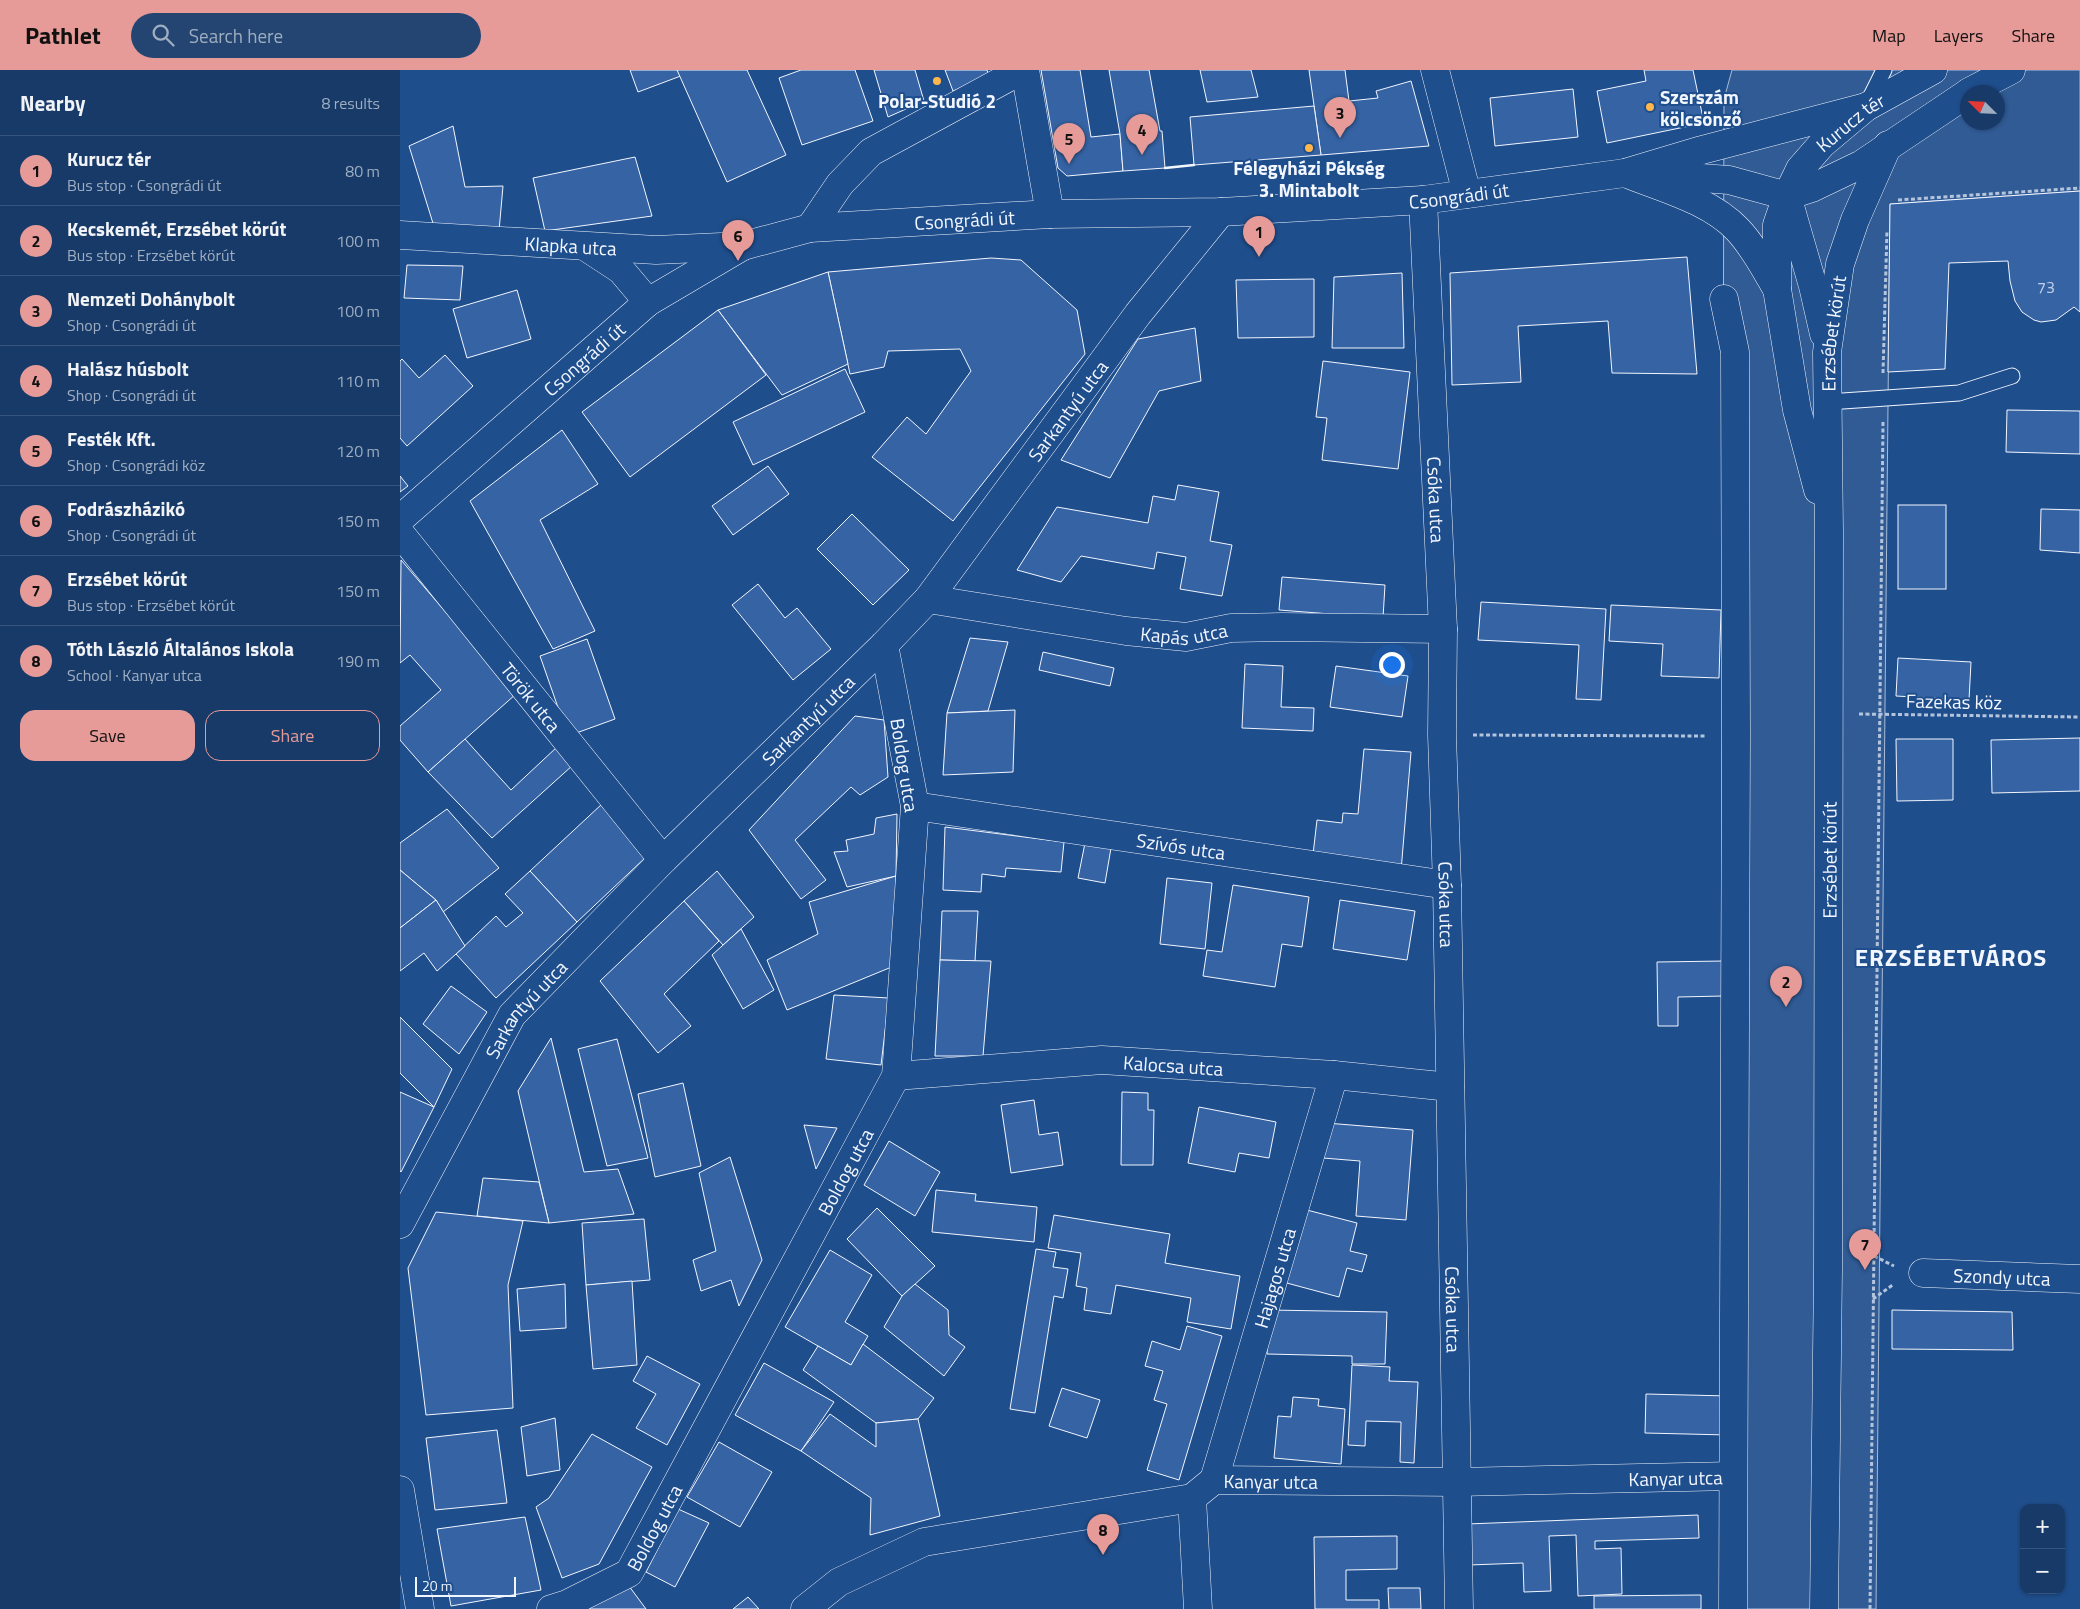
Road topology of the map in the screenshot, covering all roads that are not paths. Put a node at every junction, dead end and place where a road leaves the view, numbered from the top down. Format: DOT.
graph roads {
  1 [pos="1023,70"];
  2 [pos="1435,70"];
  3 [pos="1884,70"];
  4 [pos="1933,70"];
  5 [pos="2011,70"];
  6 [pos="1983,85"];
  7 [pos="1960,98"];
  8 [pos="1866,107"];
  9 [pos="1888,145"];
  10 [pos="1625,173"];
  11 [pos="1467,194"];
  12 [pos="1787,196"];
  13 [pos="1424,200"];
  14 [pos="1221,212"];
  15 [pos="1050,214"];
  16 [pos="810,228"];
  17 [pos="400,235"];
  18 [pos="585,246"];
  19 [pos="743,246"];
  20 [pos="1777,289"];
  21 [pos="1724,299"];
  22 [pos="648,302"];
  23 [pos="1827,352"];
  24 [pos="2012,376"];
  25 [pos="1828,402"];
  26 [pos="400,519"];
  27 [pos="1829,532"];
  28 [pos="400,533"];
  29 [pos="928,599"];
  30 [pos="1443,629"];
  31 [pos="884,645"];
  32 [pos="916,806"];
  33 [pos="663,860"];
  34 [pos="1448,885"];
  35 [pos="1334,1075"];
  36 [pos="896,1076"];
  37 [pos="1450,1087"];
  38 [pos="400,1224"];
  39 [pos="1912,1276"];
  40 [pos="2080,1279"];
  41 [pos="1733,1476"];
  42 [pos="1214,1480"];
  43 [pos="1456,1482"];
  44 [pos="401,1497"];
  45 [pos="1192,1498"];
  46 [pos="420,1609"];
  47 [pos="551,1609"];
  48 [pos="805,1609"];
  49 [pos="1198,1609"];
  50 [pos="1459,1609"];
  51 [pos="1732,1609"];
  52 [pos="1824,1609"];
  1 -- 15 [label="street"];
  1 -- 16 [label="street"];
  2 -- 11 [label="street"];
  3 -- 8 [label="lane"];
  4 -- 8 [label="street, Kurucz tér"];
  5 -- 6 [label="street, Kurucz tér"];
  7 -- 9 [label="street, Kurucz tér"];
  8 -- 10 [label="street, Csongrádi út"];
  8 -- 12 [label="street, Kurucz tér"];
  9 -- 12 [label="street, Kurucz tér"];
  9 -- 23 [label="street, Erzsébet körút"];
  10 -- 11 [label="street, Csongrádi út"];
  10 -- 12 [label="street, Csongrádi út"];
  10 -- 20 [label="street, Csongrádi út"];
  11 -- 13 [label="street, Csongrádi út"];
  12 -- 20 [label="street, Erzsébet körút"];
  12 -- 23 [label="street"];
  13 -- 14 [label="street, Csongrádi út"];
  13 -- 30 [label="street, Csóka utca"];
  14 -- 15 [label="street, Csongrádi út"];
  14 -- 29 [label="street, Sarkantyú utca"];
  15 -- 16 [label="street, Csongrádi út"];
  16 -- 19 [label="street, Csongrádi út"];
  17 -- 18 [label="street, Klapka utca"];
  18 -- 19 [label="street, Klapka utca"];
  18 -- 22 [label="street"];
  19 -- 22 [label="street, Csongrádi út"];
  20 -- 27 [label="street, Erzsébet körút"];
  21 -- 41 [label="street"];
  22 -- 26 [label="street, Csongrádi út"];
  23 -- 25 [label="street, Erzsébet körút"];
  24 -- 25 [label="lane"];
  25 -- 27 [label="street, Erzsébet körút"];
  27 -- 52 [label="street, Erzsébet körút"];
  28 -- 33 [label="street, Török utca"];
  29 -- 30 [label="street, Kapás utca"];
  29 -- 31 [label="street, Sarkantyú utca"];
  30 -- 34 [label="street, Csóka utca"];
  31 -- 32 [label="street, Boldog utca"];
  31 -- 33 [label="street, Sarkantyú utca"];
  32 -- 34 [label="street, Szívós utca"];
  32 -- 36 [label="street, Boldog utca"];
  33 -- 38 [label="street, Sarkantyú utca"];
  34 -- 37 [label="street, Csóka utca"];
  35 -- 36 [label="street, Kalocsa utca"];
  35 -- 37 [label="street, Kalocsa utca"];
  35 -- 42 [label="street, Hajagos utca"];
  36 -- 47 [label="street, Boldog utca"];
  37 -- 43 [label="street, Csóka utca"];
  39 -- 40 [label="street, Szondy utca"];
  41 -- 43 [label="street, Kanyar utca"];
  41 -- 51 [label="street"];
  42 -- 43 [label="street, Kanyar utca"];
  42 -- 45 [label="street, Kanyar utca"];
  43 -- 50 [label="street, Csóka utca"];
  44 -- 46 [label="street"];
  45 -- 48 [label="street, Kanyar utca"];
  45 -- 49 [label="street"];
}
